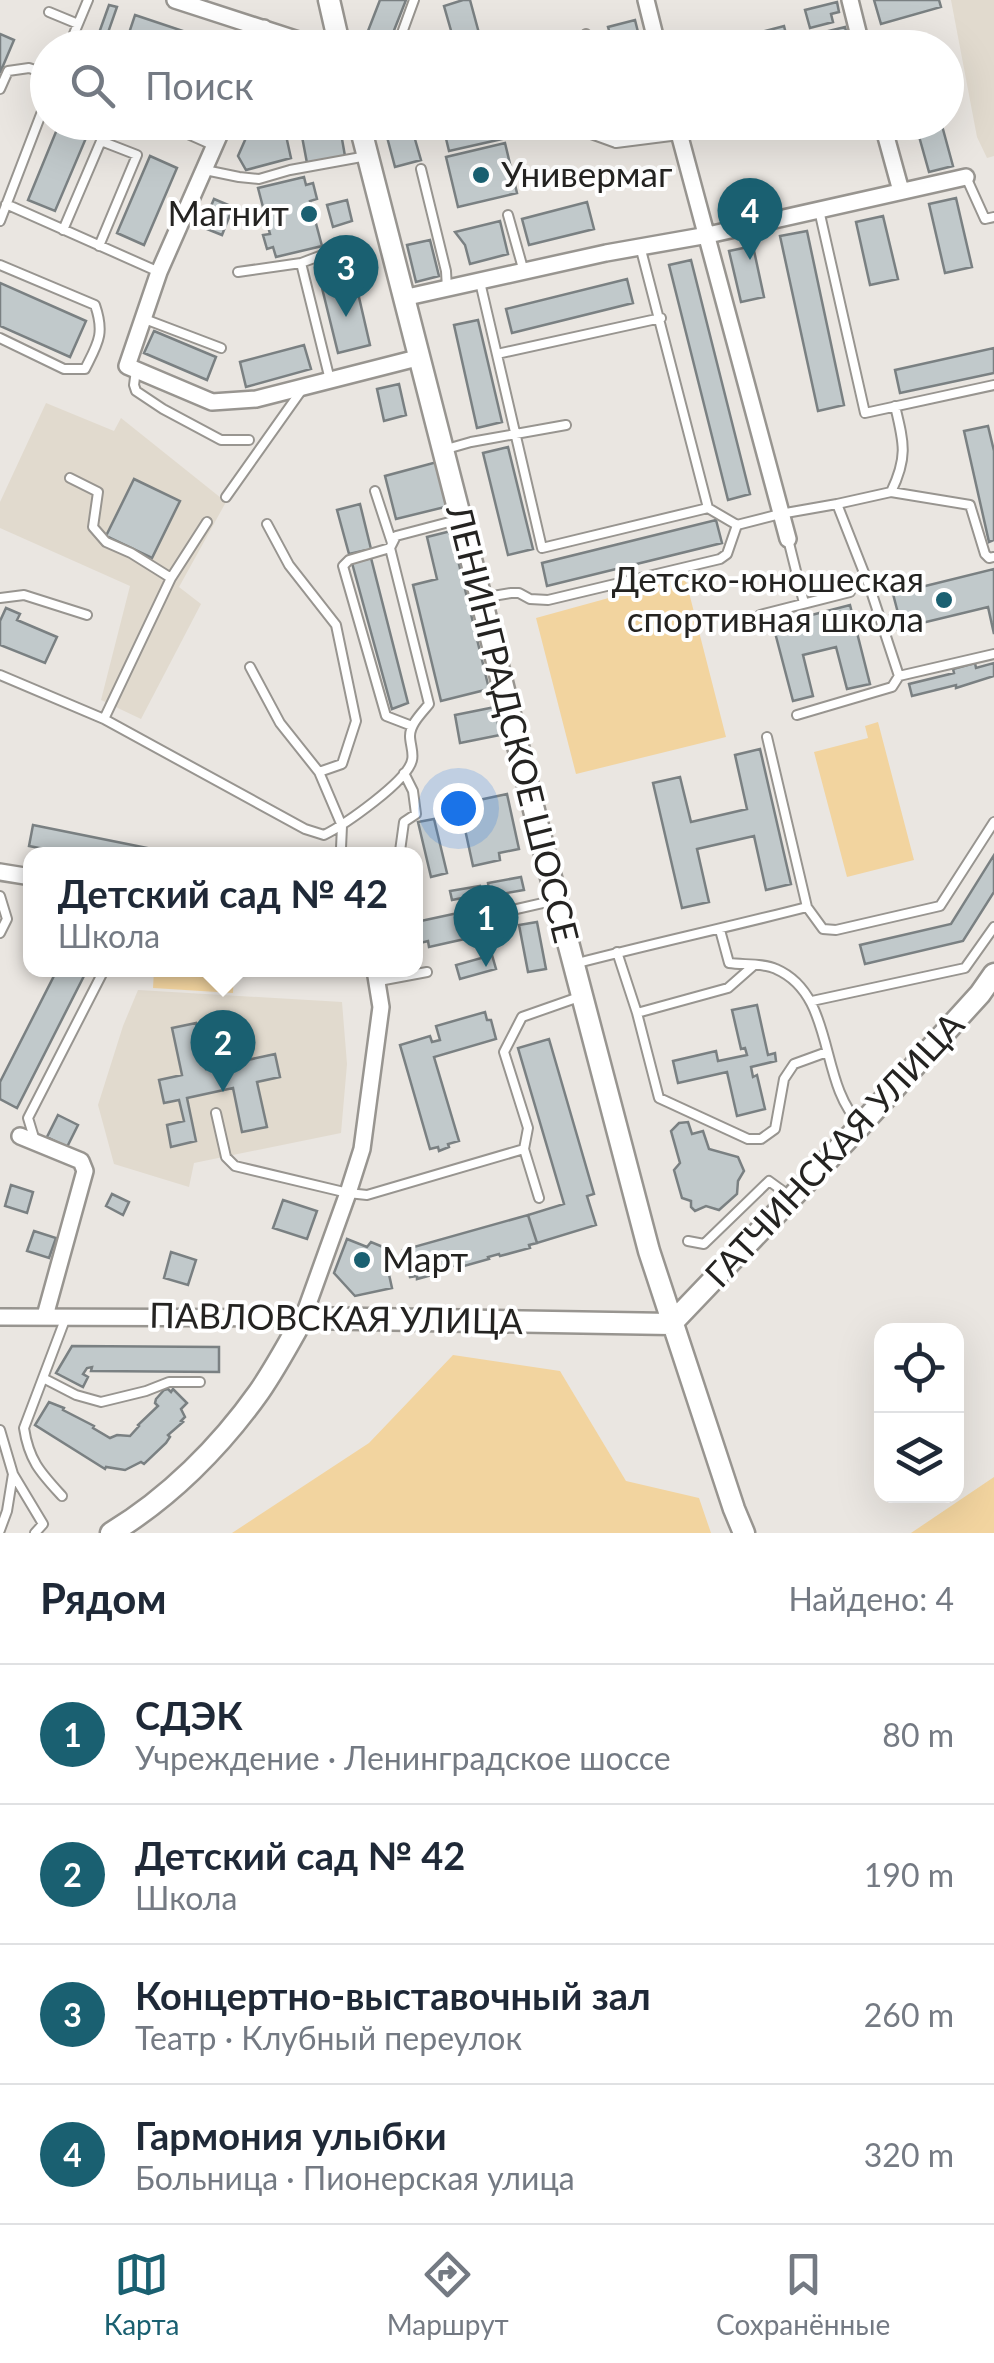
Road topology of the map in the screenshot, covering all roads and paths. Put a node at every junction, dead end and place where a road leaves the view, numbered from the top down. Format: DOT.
graph roads {
  1 [pos="88,0"];
  2 [pos="175,0"];
  3 [pos="329,0"];
  4 [pos="414,0"];
  5 [pos="666,0"];
  6 [pos="850,0"];
  7 [pos="647,2"];
  8 [pos="49,12"];
  9 [pos="78,24"];
  10 [pos="264,28"];
  11 [pos="76,30"];
  12 [pos="270,30"];
  13 [pos="336,30"];
  14 [pos="403,30"];
  15 [pos="654,30"];
  16 [pos="858,30"];
  17 [pos="30,68"];
  18 [pos="0,89"];
  19 [pos="31,140"];
  20 [pos="202,140"];
  21 [pos="218,140"];
  22 [pos="363,140"];
  23 [pos="608,140"];
  24 [pos="615,140"];
  25 [pos="629,140"];
  26 [pos="681,140"];
  27 [pos="887,140"];
  28 [pos="616,143"];
  29 [pos="215,146"];
  30 [pos="367,156"];
  31 [pos="420,169"];
  32 [pos="204,170"];
  33 [pos="966,177"];
  34 [pos="901,191"];
  35 [pos="6,204"];
  36 [pos="819,210"];
  37 [pos="508,215"];
  38 [pos="994,217"];
  39 [pos="0,221"];
  40 [pos="63,230"];
  41 [pos="708,236"];
  42 [pos="99,246"];
  43 [pos="640,246"];
  44 [pos="333,251"];
  45 [pos="0,264"];
  46 [pos="300,264"];
  47 [pos="158,272"];
  48 [pos="238,272"];
  49 [pos="524,272"];
  50 [pos="480,282"];
  51 [pos="446,289"];
  52 [pos="402,298"];
  53 [pos="142,318"];
  54 [pos="660,318"];
  55 [pos="0,338"];
  56 [pos="222,348"];
  57 [pos="497,354"];
  58 [pos="418,358"];
  59 [pos="136,370"];
  60 [pos="330,380"];
  61 [pos="994,385"];
  62 [pos="304,387"];
  63 [pos="895,406"];
  64 [pos="566,425"];
  65 [pos="516,435"];
  66 [pos="249,440"];
  67 [pos="442,450"];
  68 [pos="70,478"];
  69 [pos="375,491"];
  70 [pos="891,492"];
  71 [pos="226,497"];
  72 [pos="836,504"];
  73 [pos="708,508"];
  74 [pos="780,514"];
  75 [pos="461,519"];
  76 [pos="207,522"];
  77 [pos="267,524"];
  78 [pos="737,525"];
  79 [pos="788,539"];
  80 [pos="391,546"];
  81 [pos="994,557"];
  82 [pos="171,578"];
  83 [pos="850,592"];
  84 [pos="0,598"];
  85 [pos="481,598"];
  86 [pos="804,603"];
  87 [pos="87,615"];
  88 [pos="760,615"];
  89 [pos="994,654"];
  90 [pos="250,666"];
  91 [pos="0,674"];
  92 [pos="899,676"];
  93 [pos="797,714"];
  94 [pos="104,718"];
  95 [pos="412,726"];
  96 [pos="767,737"];
  97 [pos="319,772"];
  98 [pos="404,773"];
  99 [pos="994,822"];
  100 [pos="342,826"];
  101 [pos="340,847"];
  102 [pos="401,847"];
  103 [pos="0,896"];
  104 [pos="556,900"];
  105 [pos="807,907"];
  106 [pos="495,914"];
  107 [pos="994,927"];
  108 [pos="720,930"];
  109 [pos="0,933"];
  110 [pos="617,952"];
  111 [pos="574,964"];
  112 [pos="754,966"];
  113 [pos="423,972"];
  114 [pos="427,972"];
  115 [pos="994,974"];
  116 [pos="100,977"];
  117 [pos="377,977"];
  118 [pos="582,996"];
  119 [pos="812,1002"];
  120 [pos="637,1013"];
  121 [pos="827,1052"];
  122 [pos="216,1113"];
  123 [pos="861,1125"];
  124 [pos="28,1139"];
  125 [pos="524,1148"];
  126 [pos="348,1193"];
  127 [pos="791,1196"];
  128 [pos="539,1198"];
  129 [pos="688,1240"];
  130 [pos="0,1316"];
  131 [pos="45,1316"];
  132 [pos="66,1317"];
  133 [pos="303,1318"];
  134 [pos="671,1324"];
  135 [pos="44,1378"];
  136 [pos="200,1382"];
  137 [pos="0,1430"];
  138 [pos="13,1474"];
  139 [pos="62,1496"];
  140 [pos="0,1530"];
  141 [pos="34,1533"];
  142 [pos="111,1533"];
  143 [pos="744,1533"];
  1 -- 9 [label="lane"];
  2 -- 10 [label="street"];
  3 -- 13 [label="main road"];
  4 -- 14 [label="lane"];
  5 -- 7 [label="street"];
  6 -- 16 [label="street"];
  7 -- 15 [label="street"];
  8 -- 9 [label="lane"];
  9 -- 11 [label="lane"];
  10 -- 12 [label="street"];
  17 -- 18 [label="lane"];
  19 -- 35 [label="lane"];
  20 -- 29 [label="lane"];
  21 -- 29 [label="street"];
  22 -- 30 [label="main road, ЛЕНИНГРАДСКОЕ ШОССЕ"];
  23 -- 28 [label="lane"];
  24 -- 28 [label="lane"];
  25 -- 28 [label="lane"];
  26 -- 41 [label="street"];
  27 -- 34 [label="street"];
  29 -- 32 [label="street"];
  30 -- 32 [label="lane"];
  30 -- 52 [label="main road, ЛЕНИНГРАДСКОЕ ШОССЕ"];
  31 -- 51 [label="lane"];
  32 -- 47 [label="street"];
  33 -- 34 [label="street"];
  33 -- 38 [label="lane"];
  34 -- 36 [label="street"];
  35 -- 39 [label="lane"];
  35 -- 40 [label="lane"];
  36 -- 41 [label="street"];
  36 -- 63 [label="lane"];
  37 -- 49 [label="lane"];
  40 -- 42 [label="lane"];
  40 -- 42 [label="lane"];
  41 -- 43 [label="street"];
  41 -- 74 [label="street"];
  42 -- 47 [label="lane"];
  43 -- 49 [label="street"];
  43 -- 54 [label="lane"];
  44 -- 46 [label="lane"];
  45 -- 55 [label="lane"];
  46 -- 48 [label="lane"];
  46 -- 60 [label="lane"];
  47 -- 53 [label="street"];
  49 -- 50 [label="street"];
  50 -- 51 [label="street"];
  50 -- 57 [label="lane"];
  51 -- 52 [label="street"];
  52 -- 58 [label="main road, ЛЕНИНГРАДСКОЕ ШОССЕ"];
  53 -- 56 [label="lane"];
  53 -- 59 [label="street"];
  54 -- 57 [label="lane"];
  54 -- 73 [label="lane"];
  57 -- 65 [label="lane"];
  58 -- 60 [label="street"];
  58 -- 67 [label="main road, ЛЕНИНГРАДСКОЕ ШОССЕ"];
  59 -- 62 [label="street"];
  59 -- 66 [label="lane"];
  60 -- 62 [label="street"];
  61 -- 63 [label="lane"];
  62 -- 71 [label="lane"];
  63 -- 70 [label="lane"];
  64 -- 65 [label="lane"];
  65 -- 67 [label="lane"];
  65 -- 73 [label="lane"];
  67 -- 75 [label="main road, ЛЕНИНГРАДСКОЕ ШОССЕ"];
  68 -- 82 [label="lane"];
  69 -- 80 [label="lane"];
  70 -- 72 [label="lane"];
  70 -- 81 [label="lane"];
  72 -- 74 [label="lane"];
  72 -- 92 [label="lane"];
  73 -- 78 [label="lane"];
  74 -- 78 [label="lane"];
  74 -- 79 [label="street"];
  75 -- 80 [label="lane"];
  75 -- 85 [label="main road, ЛЕНИНГРАДСКОЕ ШОССЕ"];
  76 -- 82 [label="lane"];
  77 -- 97 [label="lane"];
  78 -- 85 [label="lane"];
  79 -- 86 [label="lane"];
  80 -- 95 [label="lane"];
  80 -- 95 [label="lane"];
  82 -- 94 [label="lane"];
  83 -- 86 [label="lane"];
  84 -- 87 [label="lane"];
  85 -- 104 [label="main road, ЛЕНИНГРАДСКОЕ ШОССЕ"];
  86 -- 88 [label="lane"];
  89 -- 92 [label="lane"];
  90 -- 97 [label="lane"];
  91 -- 94 [label="lane"];
  92 -- 93 [label="lane"];
  94 -- 100 [label="lane"];
  95 -- 98 [label="lane"];
  96 -- 105 [label="lane"];
  97 -- 100 [label="lane"];
  98 -- 100 [label="lane"];
  98 -- 102 [label="lane"];
  99 -- 105 [label="lane"];
  100 -- 101 [label="lane"];
  103 -- 109 [label="lane"];
  104 -- 106 [label="lane"];
  104 -- 111 [label="main road, ЛЕНИНГРАДСКОЕ ШОССЕ"];
  105 -- 108 [label="lane"];
  107 -- 119 [label="lane"];
  108 -- 110 [label="lane"];
  108 -- 112 [label="lane"];
  110 -- 111 [label="lane"];
  110 -- 120 [label="lane"];
  111 -- 118 [label="main road, ЛЕНИНГРАДСКОЕ ШОССЕ"];
  112 -- 119 [label="lane"];
  112 -- 120 [label="lane"];
  113 -- 114 [label="lane"];
  115 -- 123 [label="main road, ГАТЧИНСКАЯ УЛИЦА"];
  116 -- 124 [label="lane"];
  117 -- 126 [label="street"];
  118 -- 125 [label="lane"];
  118 -- 134 [label="main road, ЛЕНИНГРАДСКОЕ ШОССЕ"];
  119 -- 121 [label="lane"];
  120 -- 121 [label="lane"];
  121 -- 123 [label="lane"];
  122 -- 126 [label="lane"];
  123 -- 127 [label="main road, ГАТЧИНСКАЯ УЛИЦА"];
  124 -- 131 [label="street"];
  125 -- 126 [label="lane"];
  125 -- 128 [label="lane"];
  126 -- 133 [label="street"];
  127 -- 129 [label="lane"];
  127 -- 134 [label="main road, ГАТЧИНСКАЯ УЛИЦА"];
  130 -- 131 [label="street, ПАВЛОВСКАЯ УЛИЦА"];
  131 -- 132 [label="street, ПАВЛОВСКАЯ УЛИЦА"];
  132 -- 133 [label="street, ПАВЛОВСКАЯ УЛИЦА"];
  132 -- 135 [label="lane"];
  133 -- 134 [label="main road, ПАВЛОВСКАЯ УЛИЦА"];
  133 -- 142 [label="main road"];
  134 -- 143 [label="main road, ЛЕНИНГРАДСКОЕ ШОССЕ"];
  135 -- 136 [label="lane"];
  135 -- 139 [label="lane"];
  137 -- 138 [label="lane"];
  138 -- 140 [label="lane"];
  138 -- 141 [label="lane"];
}
